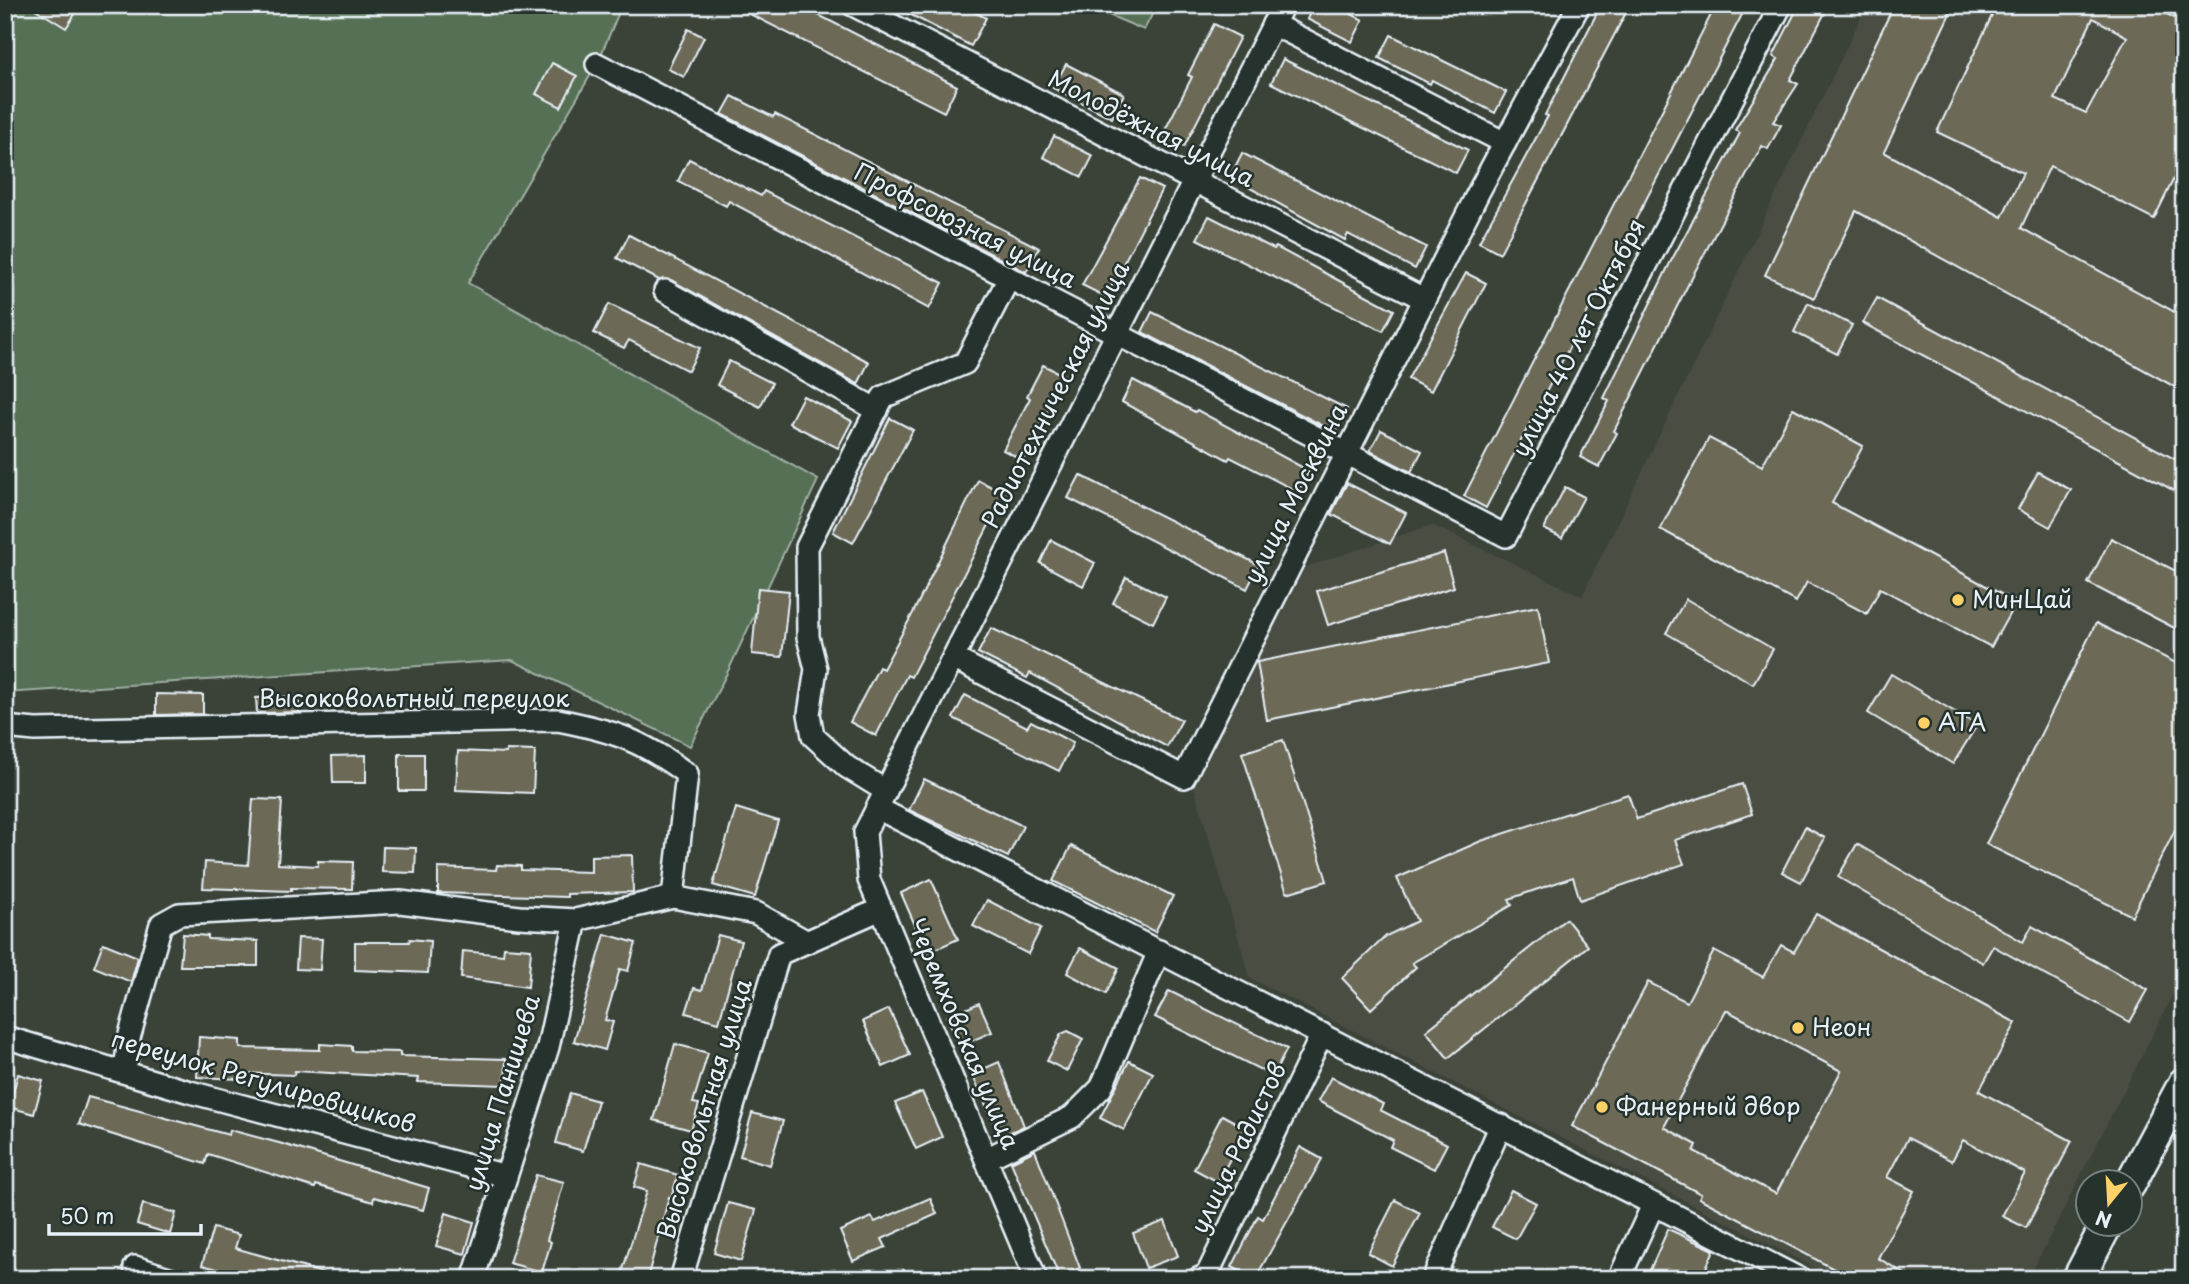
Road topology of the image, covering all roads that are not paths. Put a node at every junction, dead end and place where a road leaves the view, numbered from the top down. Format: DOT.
graph roads {
  1 [pos="853,5"];
  2 [pos="1579,5"];
  3 [pos="1781,5"];
  4 [pos="1278,14"];
  5 [pos="597,64"];
  6 [pos="1505,143"];
  7 [pos="1194,180"];
  8 [pos="1009,278"];
  9 [pos="665,291"];
  10 [pos="1424,299"];
  11 [pos="1116,334"];
  12 [pos="877,410"];
  13 [pos="1346,453"];
  14 [pos="953,658"];
  15 [pos="5,727"];
  16 [pos="882,799"];
  17 [pos="673,897"];
  18 [pos="881,909"];
  19 [pos="576,920"];
  20 [pos="807,942"];
  21 [pos="1158,951"];
  22 [pos="1322,1034"];
  23 [pos="5,1037"];
  24 [pos="125,1071"];
  25 [pos="2184,1083"];
  26 [pos="1500,1125"];
  27 [pos="988,1158"];
  28 [pos="2139,1168"];
  29 [pos="506,1177"];
  30 [pos="1653,1205"];
  31 [pos="2100,1238"];
  32 [pos="135,1267"];
  33 [pos="172,1279"];
  34 [pos="473,1279"];
  35 [pos="681,1279"];
  36 [pos="1036,1279"];
  37 [pos="1198,1279"];
  38 [pos="1433,1279"];
  39 [pos="1619,1279"];
  40 [pos="1800,1279"];
  41 [pos="2078,1279"];
  1 -- 7 [label="street, Молодёжная улица"];
  2 -- 6 [label="street, улица Москвина"];
  3 -- 13 [label="street, улица 40 лет Октября"];
  4 -- 6 [label="street"];
  4 -- 7 [label="street, Радиотехническая улица"];
  5 -- 8 [label="street, Профсоюзная улица"];
  6 -- 10 [label="street, улица Москвина"];
  7 -- 10 [label="street, Молодёжная улица"];
  7 -- 11 [label="street, Радиотехническая улица"];
  8 -- 11 [label="street, Профсоюзная улица"];
  8 -- 12 [label="street"];
  9 -- 12 [label="street"];
  10 -- 13 [label="street, улица Москвина"];
  11 -- 13 [label="street, Профсоюзная улица"];
  11 -- 14 [label="street, Радиотехническая улица"];
  12 -- 16 [label="street"];
  13 -- 14 [label="street, улица Москвина"];
  14 -- 16 [label="street, Радиотехническая улица"];
  15 -- 17 [label="street, Высоковольтный переулок"];
  16 -- 18 [label="street, Черемховская улица"];
  16 -- 21 [label="street"];
  17 -- 19 [label="street"];
  17 -- 20 [label="street"];
  18 -- 20 [label="street"];
  18 -- 27 [label="street, Черемховская улица"];
  19 -- 24 [label="street"];
  19 -- 29 [label="street, улица Панишева"];
  20 -- 35 [label="street, Высоковольтная улица"];
  21 -- 22 [label="street"];
  21 -- 27 [label="street"];
  22 -- 26 [label="street"];
  22 -- 37 [label="street, улица Радистов"];
  23 -- 24 [label="street, переулок Регулировщиков"];
  24 -- 29 [label="street, переулок Регулировщиков"];
  25 -- 28 [label="street"];
  26 -- 30 [label="street"];
  26 -- 38 [label="street"];
  27 -- 36 [label="street, Черемховская улица"];
  29 -- 34 [label="street, улица Панишева"];
  30 -- 39 [label="street"];
  30 -- 40 [label="street"];
  31 -- 41 [label="street"];
  32 -- 33 [label="street"];
}
